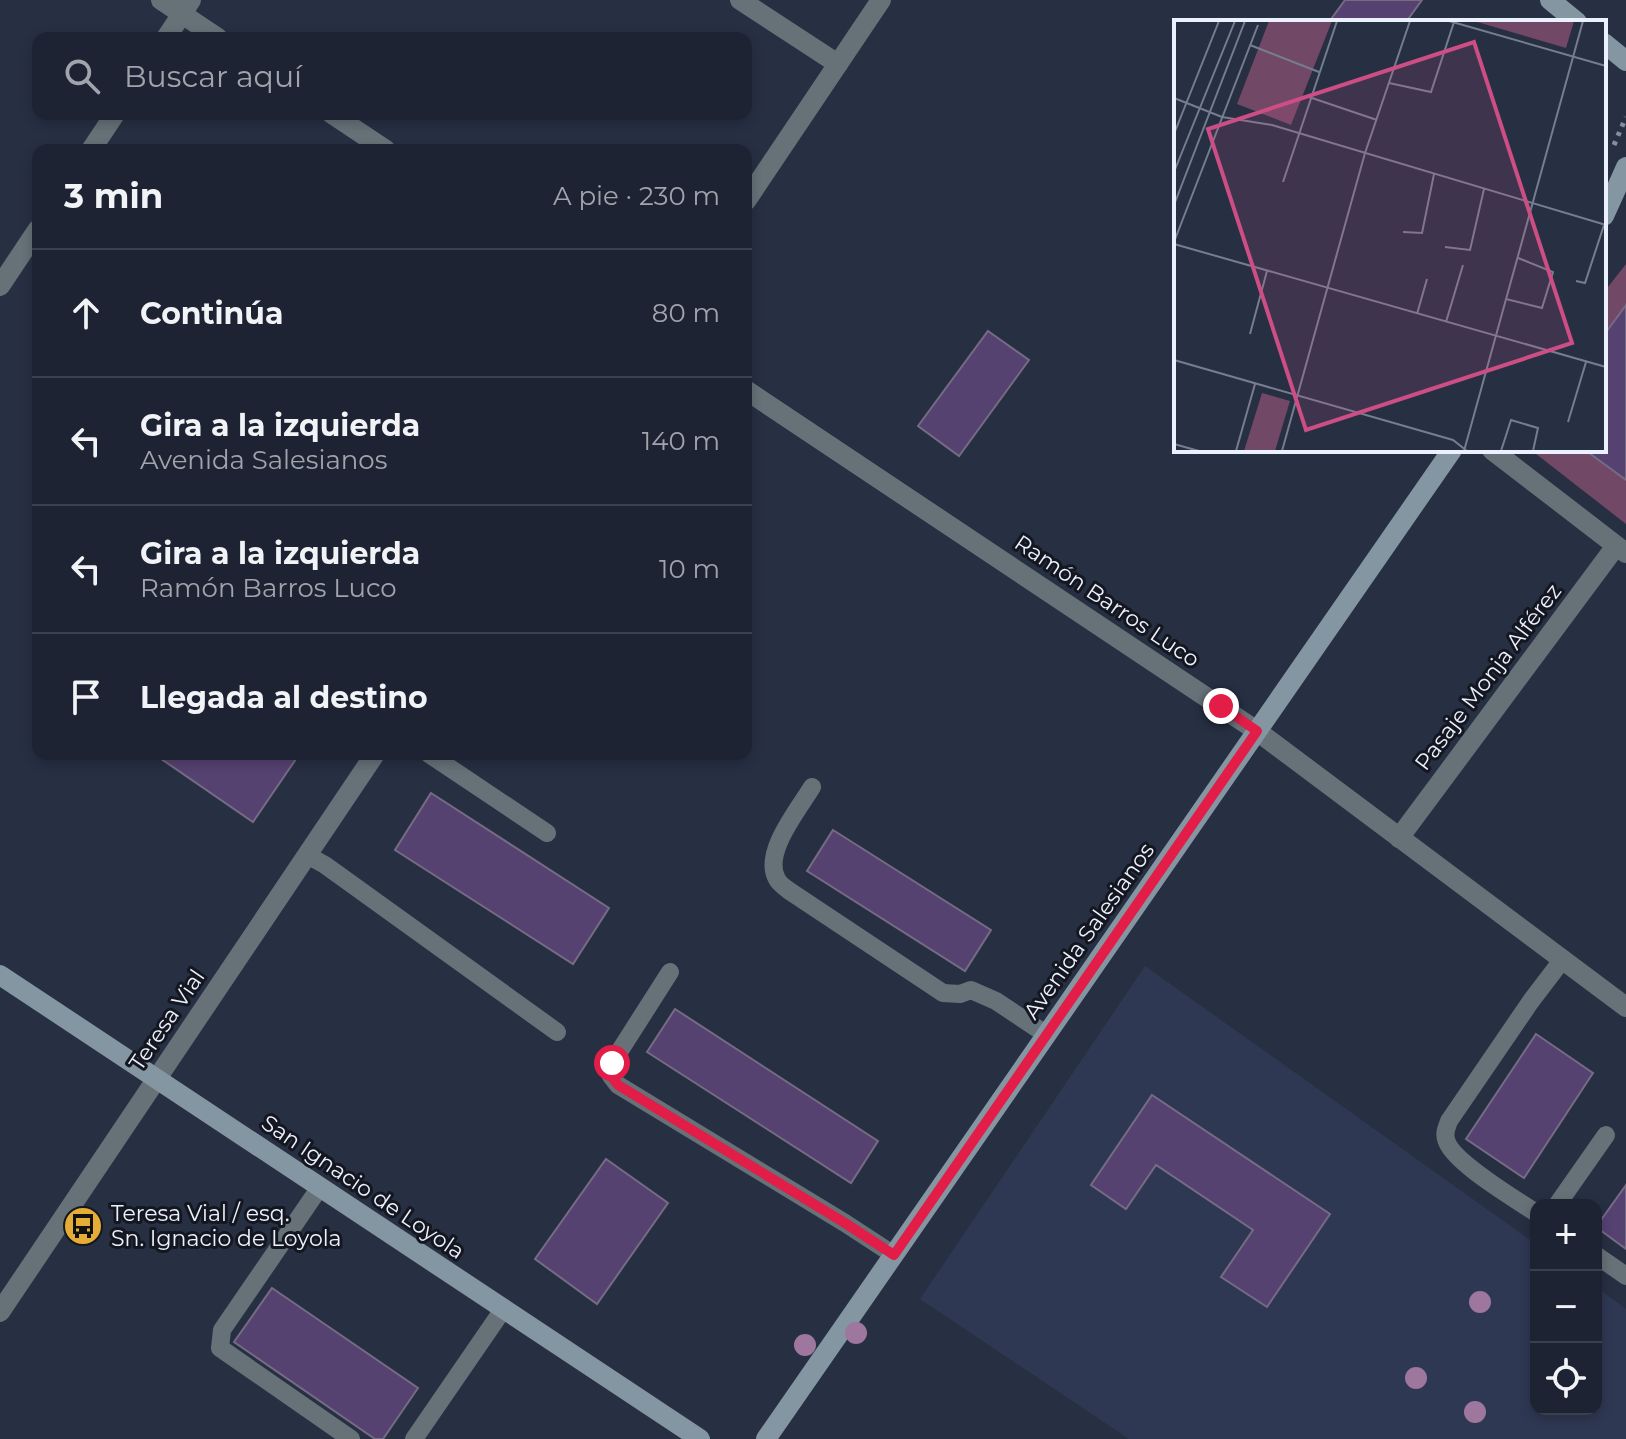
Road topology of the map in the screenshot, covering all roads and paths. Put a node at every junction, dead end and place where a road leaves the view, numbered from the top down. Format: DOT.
graph roads {
  1 [pos="161,0"];
  2 [pos="740,0"];
  3 [pos="881,0"];
  4 [pos="1550,0"];
  5 [pos="187,7"];
  6 [pos="1575,20"];
  7 [pos="170,32"];
  8 [pos="212,32"];
  9 [pos="1606,45"];
  10 [pos="1626,61"];
  11 [pos="838,64"];
  12 [pos="1626,117"];
  13 [pos="111,120"];
  14 [pos="341,120"];
  15 [pos="95,144"];
  16 [pos="377,144"];
  17 [pos="1610,154"];
  18 [pos="1626,167"];
  19 [pos="752,192"];
  20 [pos="1606,212"];
  21 [pos="32,238"];
  22 [pos="0,286"];
  23 [pos="752,394"];
  24 [pos="1451,452"];
  25 [pos="1495,452"];
  26 [pos="1621,550"];
  27 [pos="1257,731"];
  28 [pos="371,760"];
  29 [pos="438,760"];
  30 [pos="812,787"];
  31 [pos="547,833"];
  32 [pos="1399,838"];
  33 [pos="307,855"];
  34 [pos="1563,959"];
  35 [pos="670,972"];
  36 [pos="0,975"];
  37 [pos="1626,1007"];
  38 [pos="557,1032"];
  39 [pos="1047,1035"];
  40 [pos="157,1079"];
  41 [pos="1606,1135"];
  42 [pos="320,1187"];
  43 [pos="1561,1199"];
  44 [pos="1530,1209"];
  45 [pos="894,1255"];
  46 [pos="1602,1259"];
  47 [pos="1626,1276"];
  48 [pos="504,1308"];
  49 [pos="0,1312"];
  50 [pos="351,1439"];
  51 [pos="414,1439"];
  52 [pos="700,1439"];
  53 [pos="766,1439"];
  1 -- 5 [label="street"];
  2 -- 11 [label="street"];
  3 -- 11 [label="street"];
  4 -- 6 [label="main road"];
  5 -- 7 [label="street"];
  5 -- 8 [label="street"];
  9 -- 10 [label="main road"];
  11 -- 19 [label="street"];
  12 -- 17 [label="path"];
  13 -- 15 [label="street"];
  14 -- 16 [label="street"];
  18 -- 20 [label="main road"];
  21 -- 22 [label="street"];
  23 -- 27 [label="street, Ramón Barros Luco"];
  24 -- 27 [label="main road, Avenida Salesianos"];
  25 -- 26 [label="street"];
  26 -- 32 [label="street, Pasaje Monja Alférez"];
  27 -- 32 [label="street, Ramón Barros Luco"];
  27 -- 39 [label="main road, Avenida Salesianos"];
  28 -- 33 [label="street, Teresa Vial"];
  29 -- 31 [label="lane"];
  30 -- 39 [label="lane"];
  32 -- 34 [label="street, Ramón Barros Luco"];
  33 -- 38 [label="lane"];
  33 -- 40 [label="street, Teresa Vial"];
  34 -- 37 [label="street, Ramón Barros Luco"];
  34 -- 44 [label="lane"];
  35 -- 45 [label="lane"];
  36 -- 40 [label="main road, San Ignacio de Loyola"];
  39 -- 45 [label="main road, Avenida Salesianos"];
  40 -- 42 [label="main road, San Ignacio de Loyola"];
  40 -- 49 [label="street, Teresa Vial"];
  41 -- 43 [label="lane"];
  42 -- 48 [label="main road, San Ignacio de Loyola"];
  42 -- 50 [label="lane"];
  45 -- 53 [label="main road, Avenida Salesianos"];
  46 -- 47 [label="lane"];
  48 -- 51 [label="lane"];
  48 -- 52 [label="main road, San Ignacio de Loyola"];
}
